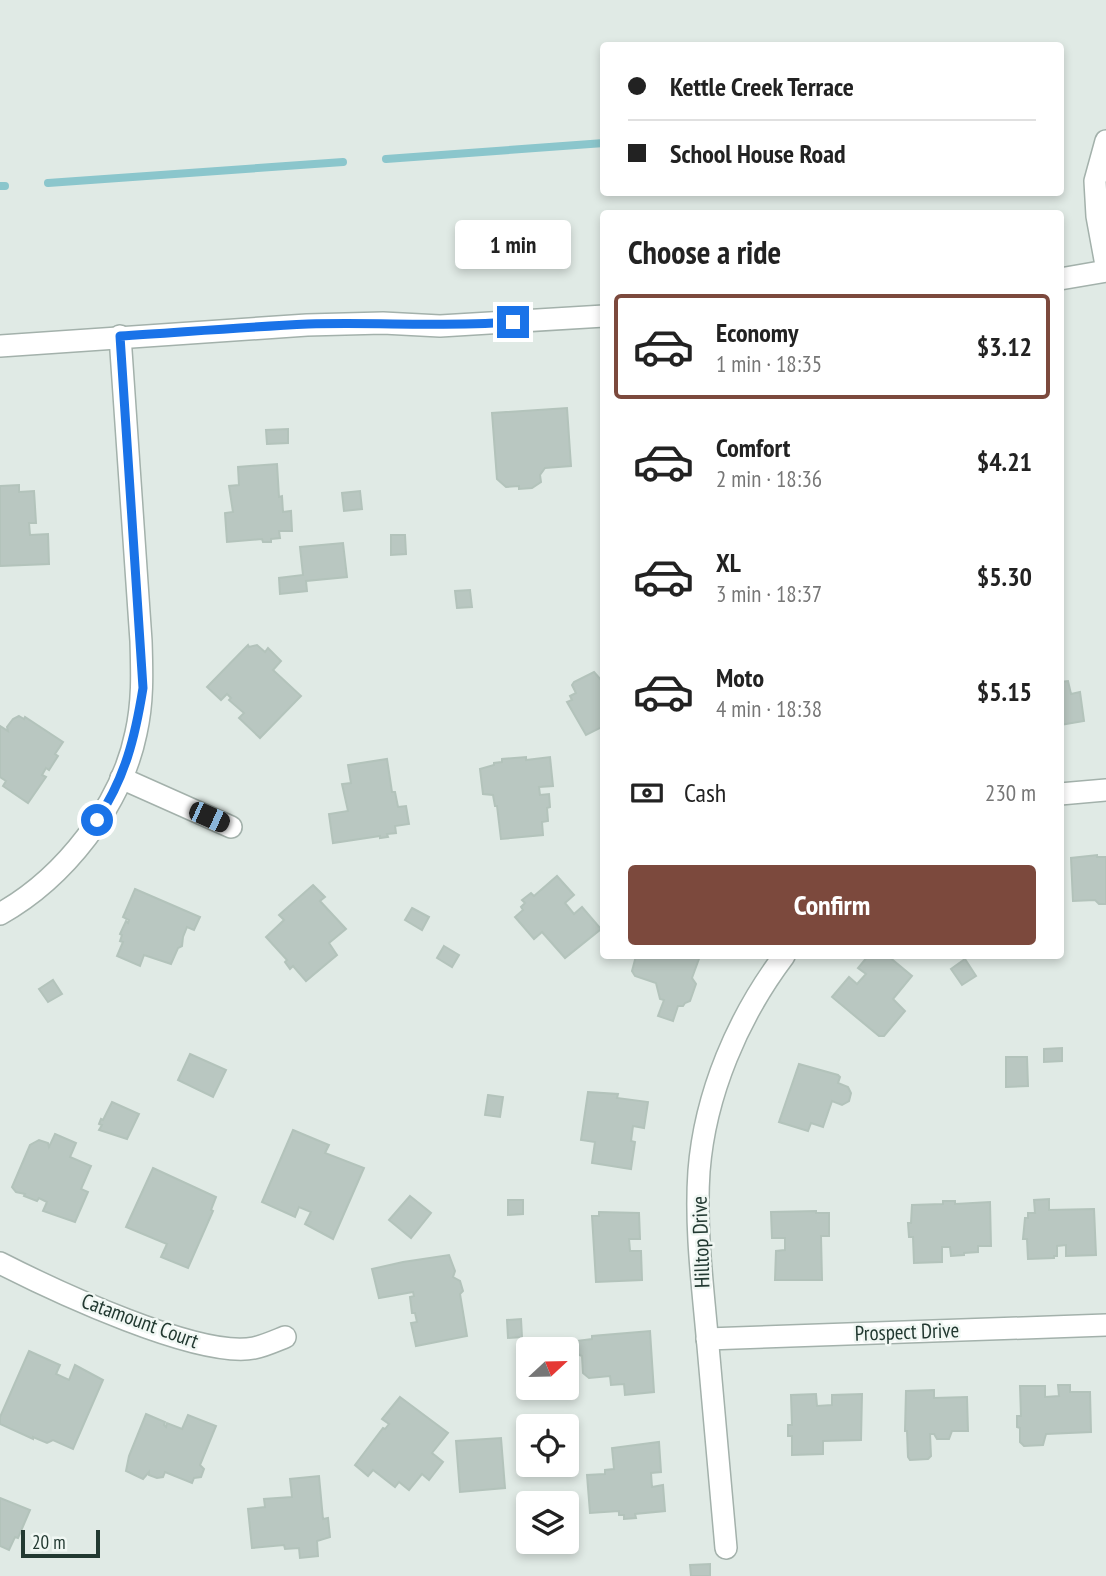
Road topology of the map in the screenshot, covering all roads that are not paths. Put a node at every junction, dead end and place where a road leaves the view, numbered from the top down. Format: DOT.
graph roads {
  1 [pos="1106,141"];
  2 [pos="1106,265"];
  3 [pos="1106,271"];
  4 [pos="1064,278"];
  5 [pos="600,316"];
  6 [pos="120,336"];
  7 [pos="0,345"];
  8 [pos="121,778"];
  9 [pos="1106,790"];
  10 [pos="1064,794"];
  11 [pos="231,827"];
  12 [pos="0,914"];
  13 [pos="783,959"];
  14 [pos="0,1263"];
  15 [pos="1106,1325"];
  16 [pos="285,1337"];
  17 [pos="707,1339"];
  18 [pos="726,1548"];
  1 -- 2 [label="street"];
  3 -- 4 [label="street"];
  5 -- 6 [label="street"];
  6 -- 7 [label="street"];
  6 -- 8 [label="street"];
  8 -- 11 [label="street"];
  8 -- 12 [label="street"];
  9 -- 10 [label="street"];
  13 -- 17 [label="street, Hilltop Drive"];
  14 -- 16 [label="street, Catamount Court"];
  15 -- 17 [label="street, Prospect Drive"];
  17 -- 18 [label="street, Hilltop Drive"];
}
